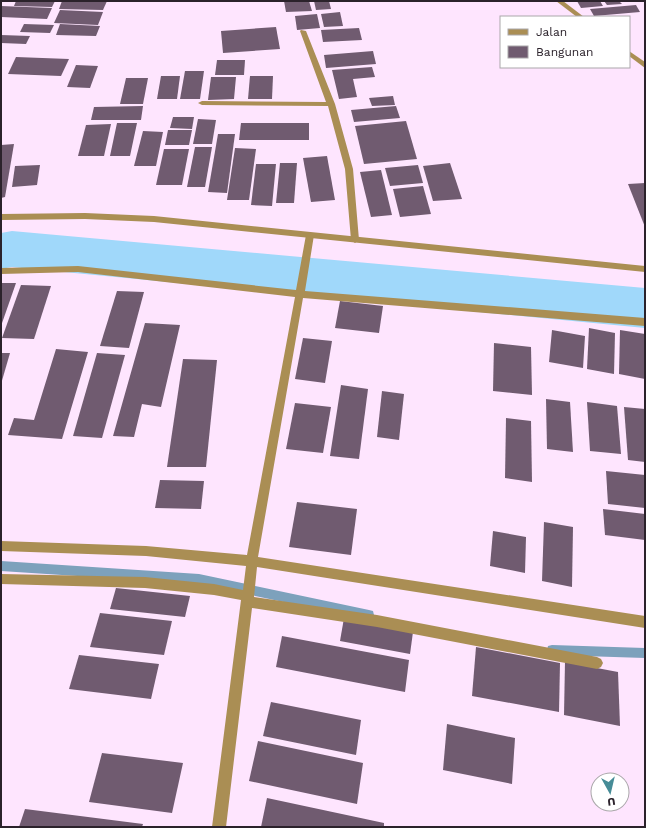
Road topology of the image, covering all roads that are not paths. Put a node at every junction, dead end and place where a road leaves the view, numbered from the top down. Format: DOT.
graph roads {
  1 [pos="559,1"];
  2 [pos="580,16"];
  3 [pos="303,31"];
  4 [pos="630,54"];
  5 [pos="645,66"];
  6 [pos="202,103"];
  7 [pos="332,104"];
  8 [pos="1,217"];
  9 [pos="310,235"];
  10 [pos="355,240"];
  11 [pos="645,269"];
  12 [pos="1,271"];
  13 [pos="301,294"];
  14 [pos="645,322"];
  15 [pos="1,546"];
  16 [pos="251,565"];
  17 [pos="1,579"];
  18 [pos="246,596"];
  19 [pos="645,622"];
  20 [pos="597,663"];
  21 [pos="219,827"];
  1 -- 2 [label="street"];
  3 -- 7 [label="street"];
  4 -- 5 [label="street"];
  6 -- 7 [label="street"];
  7 -- 10 [label="street"];
  8 -- 9 [label="street"];
  9 -- 10 [label="street"];
  9 -- 13 [label="street"];
  10 -- 11 [label="street"];
  12 -- 13 [label="street"];
  13 -- 14 [label="street"];
  13 -- 16 [label="street"];
  15 -- 16 [label="street"];
  16 -- 18 [label="street"];
  16 -- 19 [label="street"];
  17 -- 18 [label="street"];
  18 -- 20 [label="street"];
  18 -- 21 [label="street"];
}
